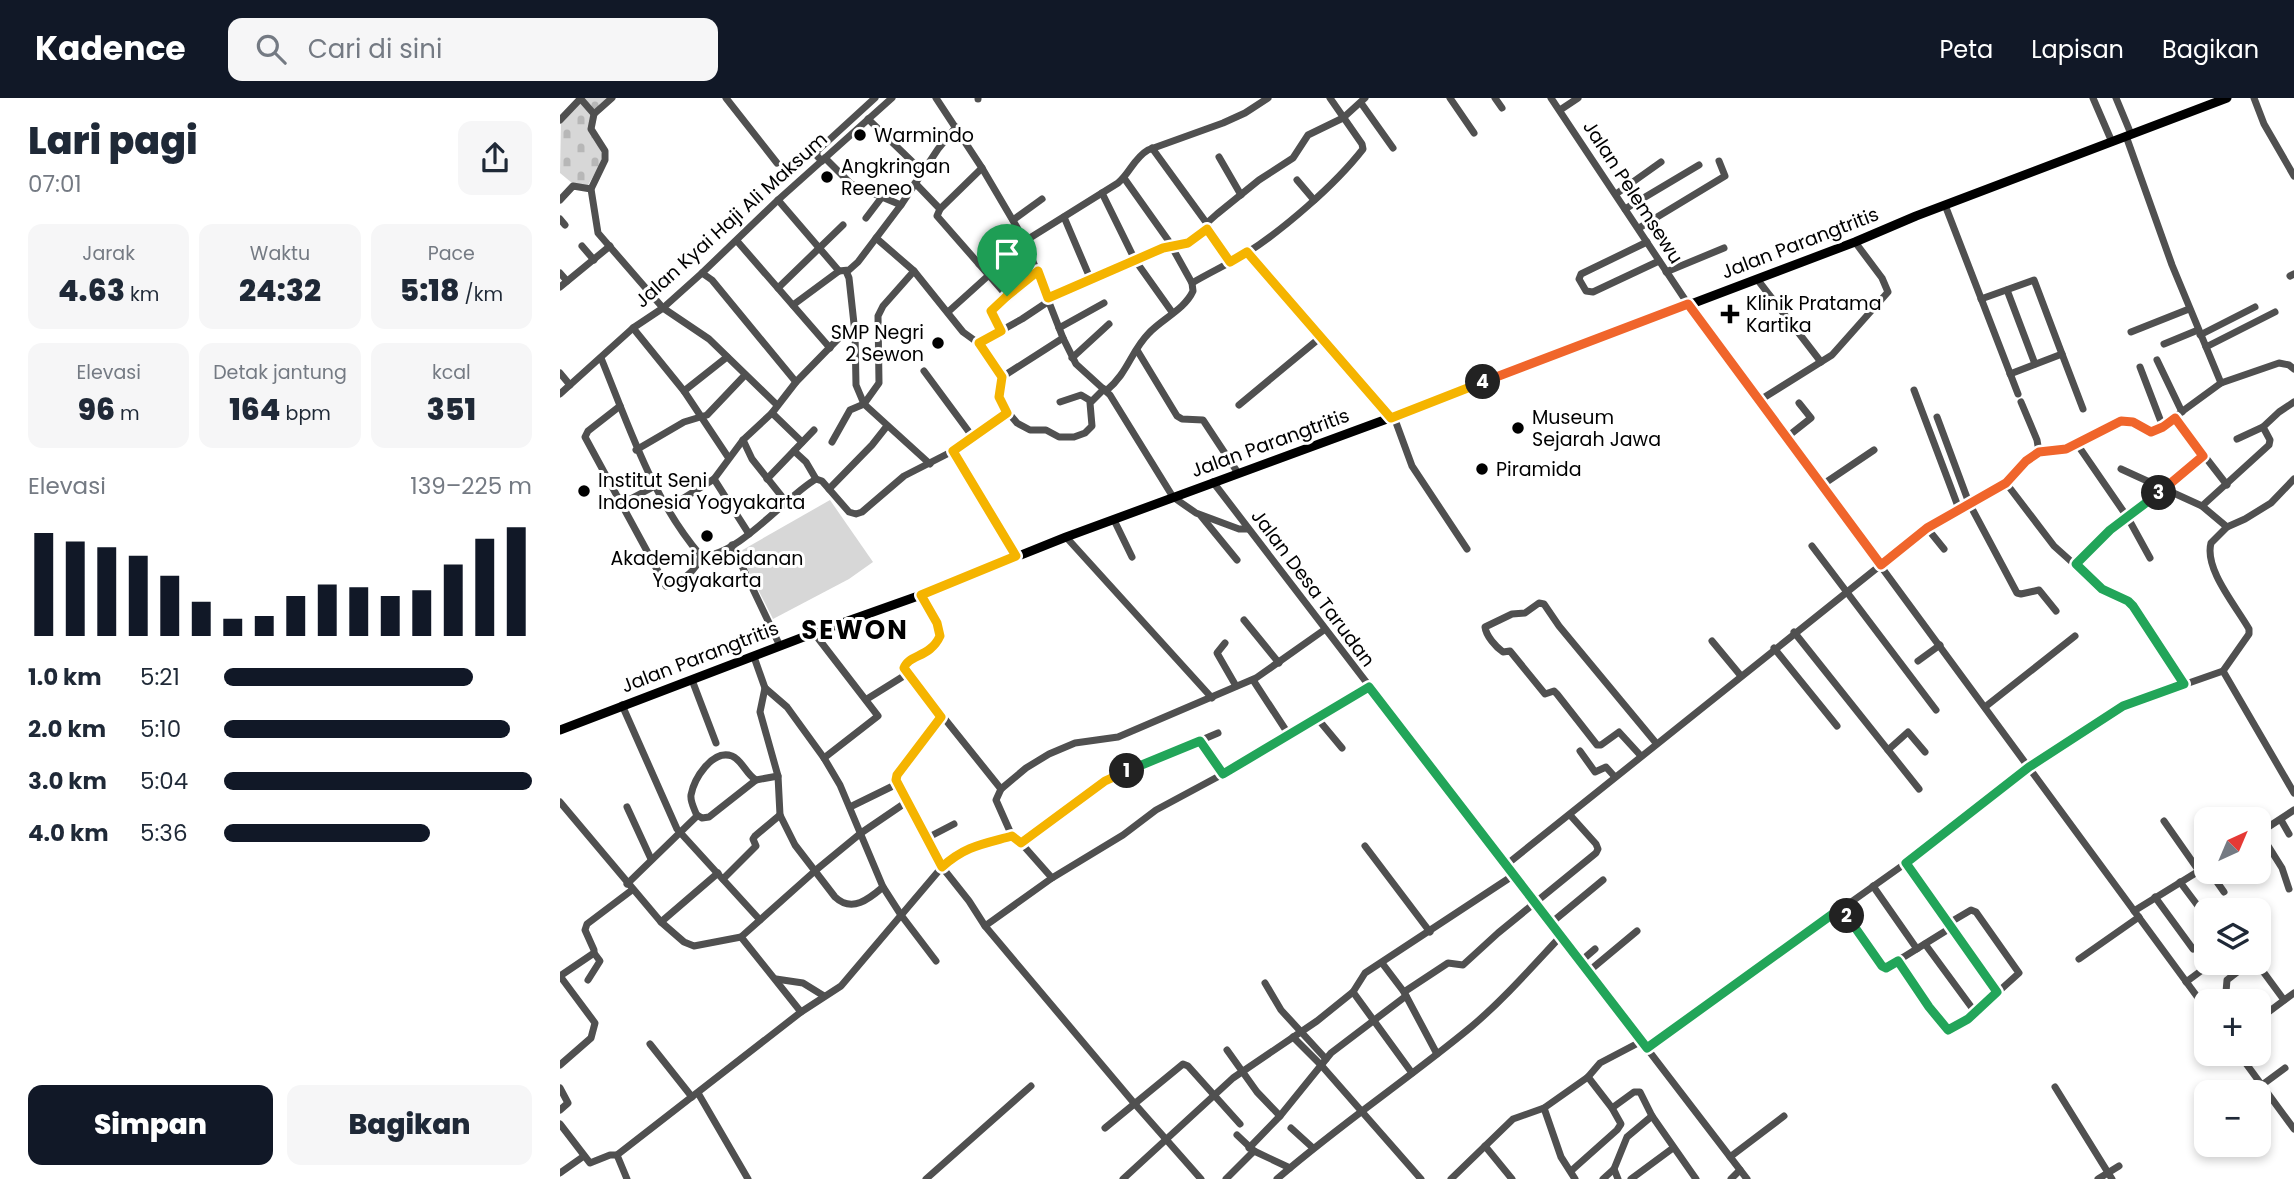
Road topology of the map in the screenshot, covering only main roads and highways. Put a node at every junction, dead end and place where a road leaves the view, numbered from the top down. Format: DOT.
graph roads {
  1 [pos="2227,98"];
  2 [pos="2208,101"];
  3 [pos="560,730"];
  1 -- 2 [label="main road, Jalan Parangtritis"];
  2 -- 3 [label="main road, Jalan Parangtritis"];
}
